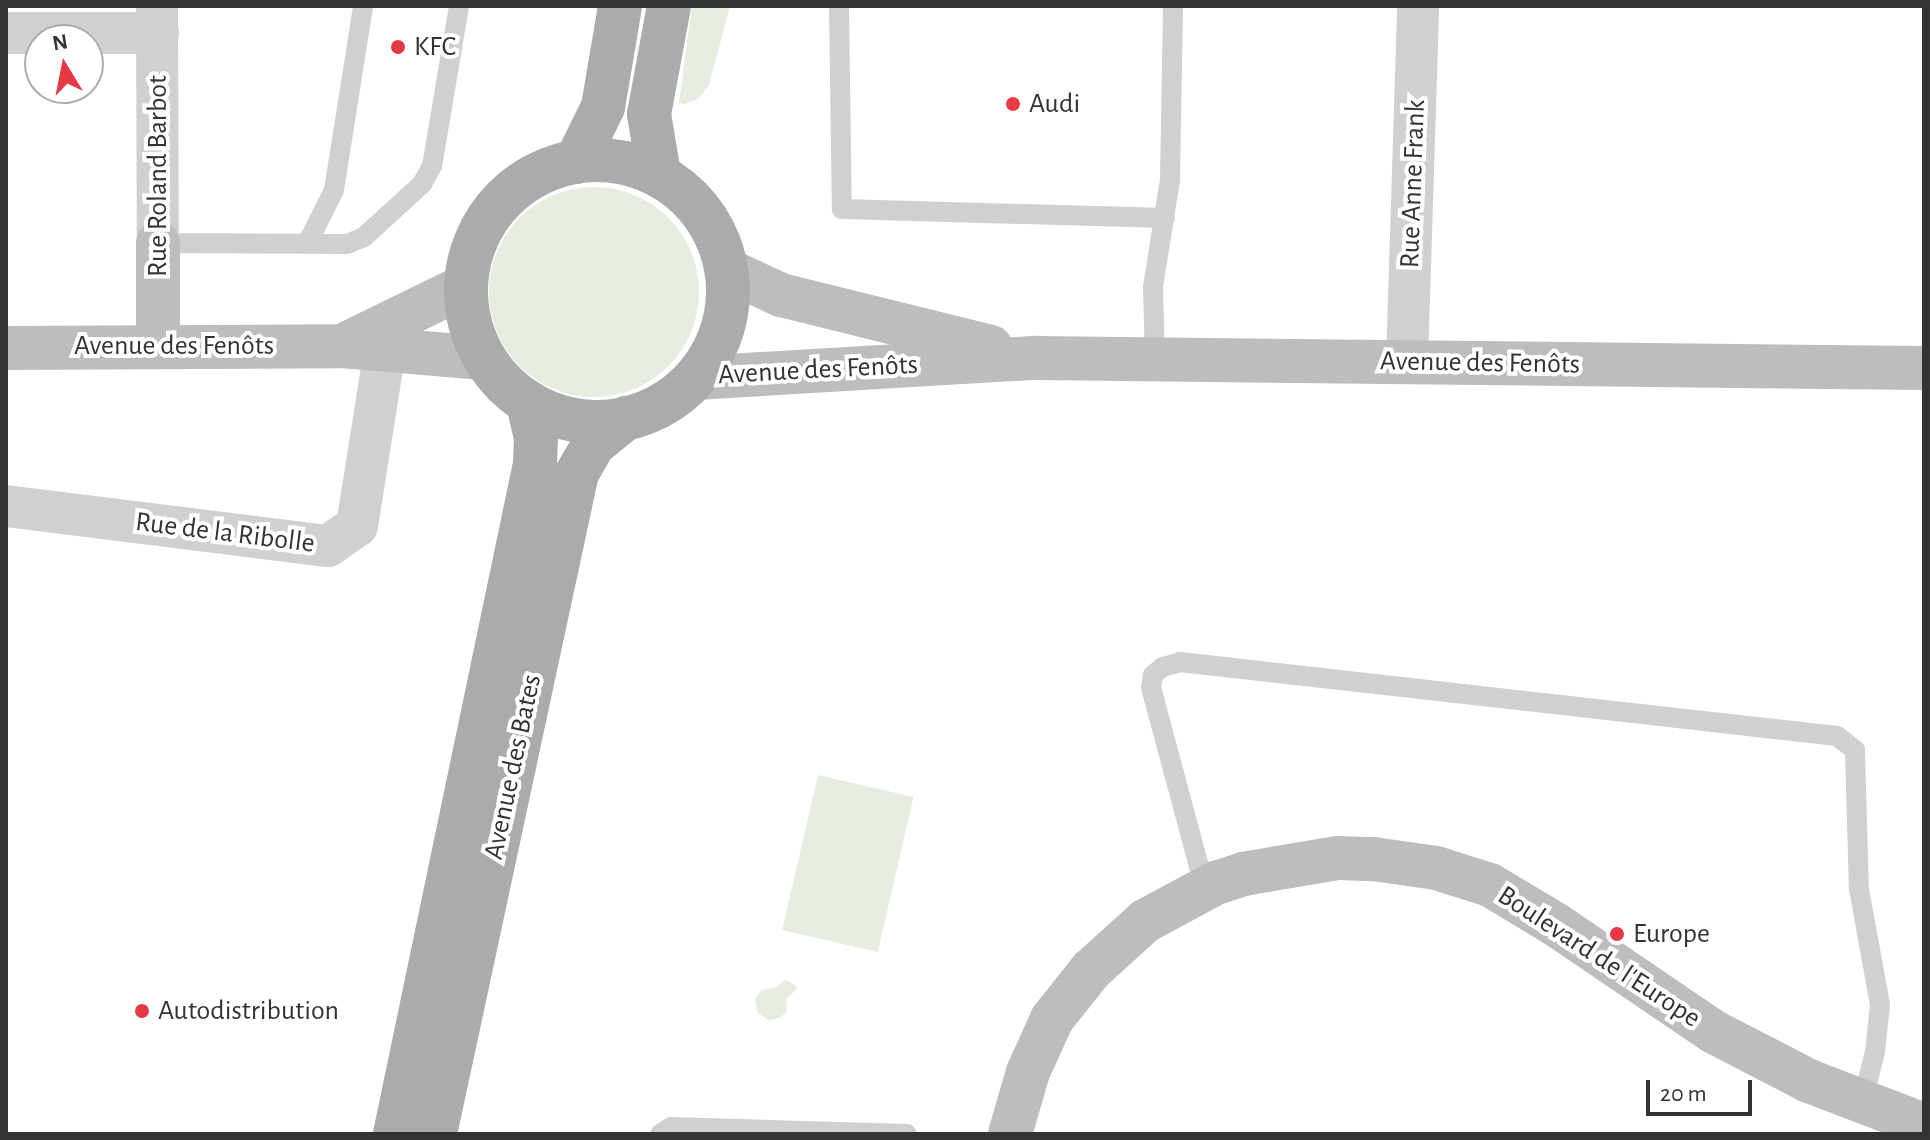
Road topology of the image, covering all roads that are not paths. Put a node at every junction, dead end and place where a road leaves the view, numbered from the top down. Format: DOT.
graph roads {
  1 [pos="363,6"];
  2 [pos="459,6"];
  3 [pos="620,6"];
  4 [pos="669,6"];
  5 [pos="839,6"];
  6 [pos="1173,6"];
  7 [pos="1418,6"];
  8 [pos="158,20"];
  9 [pos="6,33"];
  10 [pos="576,162"];
  11 [pos="659,174"];
  12 [pos="1165,218"];
  13 [pos="308,242"];
  14 [pos="158,243"];
  15 [pos="727,270"];
  16 [pos="465,286"];
  17 [pos="158,346"];
  18 [pos="342,346"];
  19 [pos="6,348"];
  20 [pos="385,350"];
  21 [pos="482,358"];
  22 [pos="1036,358"];
  23 [pos="1155,359"];
  24 [pos="1407,362"];
  25 [pos="1924,368"];
  26 [pos="695,378"];
  27 [pos="528,402"];
  28 [pos="626,418"];
  29 [pos="6,506"];
  30 [pos="1205,889"];
  31 [pos="1862,1103"];
  32 [pos="1924,1125"];
  33 [pos="395,1134"];
  34 [pos="435,1134"];
  35 [pos="660,1134"];
  36 [pos="907,1134"];
  37 [pos="1010,1134"];
  1 -- 13 [label="lane"];
  2 -- 13 [label="lane"];
  3 -- 10 [label="main road"];
  4 -- 11 [label="main road"];
  5 -- 12 [label="lane"];
  6 -- 12 [label="lane"];
  7 -- 24 [label="street, Rue Anne Frank"];
  8 -- 9 [label="street"];
  8 -- 14 [label="street, Rue Roland Barbot"];
  10 -- 11 [label="main road"];
  10 -- 16 [label="main road"];
  11 -- 15 [label="main road"];
  12 -- 23 [label="lane"];
  13 -- 14 [label="lane"];
  14 -- 17 [label="main road, Rue Roland Barbot"];
  15 -- 22 [label="main road, Avenue des Fenôts"];
  15 -- 26 [label="main road"];
  16 -- 18 [label="main road, Avenue des Fenôts"];
  16 -- 21 [label="main road"];
  17 -- 18 [label="main road, Avenue des Fenôts"];
  17 -- 19 [label="main road, Avenue des Fenôts"];
  18 -- 20 [label="main road, Avenue des Fenôts"];
  20 -- 21 [label="main road, Avenue des Fenôts"];
  20 -- 29 [label="street, Rue de la Ribolle"];
  21 -- 27 [label="main road"];
  22 -- 23 [label="main road, Avenue des Fenôts"];
  22 -- 26 [label="main road, Avenue des Fenôts"];
  23 -- 24 [label="main road, Avenue des Fenôts"];
  24 -- 25 [label="main road, Avenue des Fenôts"];
  26 -- 28 [label="main road"];
  27 -- 28 [label="main road"];
  27 -- 33 [label="main road, Avenue des Bates"];
  28 -- 34 [label="main road, Avenue des Bates"];
  30 -- 31 [label="main road, Boulevard de l'Europe"];
  30 -- 31 [label="lane"];
  30 -- 37 [label="main road, Boulevard de l'Europe"];
  31 -- 32 [label="main road, Boulevard de l'Europe"];
  35 -- 36 [label="lane"];
}
